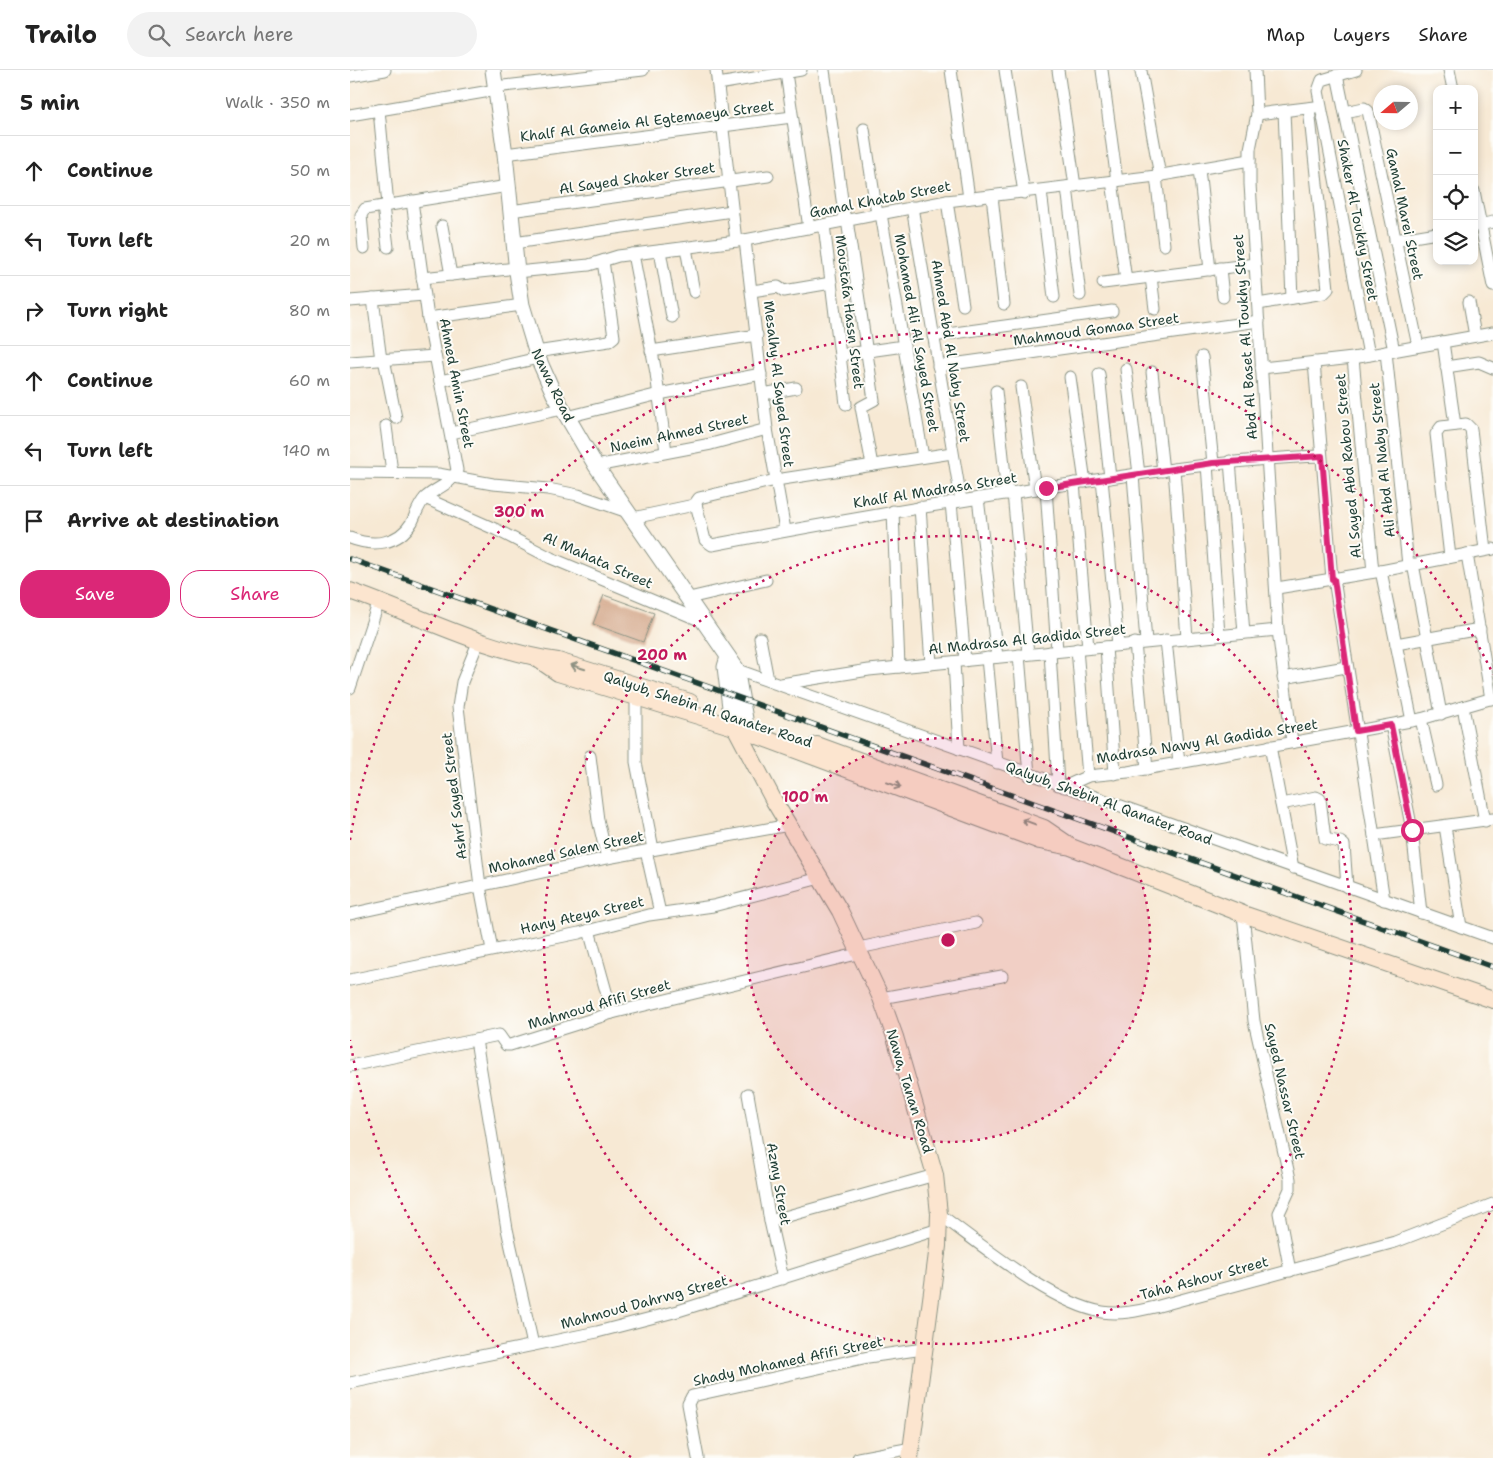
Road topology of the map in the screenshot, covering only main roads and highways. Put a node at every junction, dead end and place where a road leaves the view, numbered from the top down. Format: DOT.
graph roads {
  1 [pos="350,591"];
  2 [pos="536,658"];
  3 [pos="739,723"];
  4 [pos="1493,1000"];
  5 [pos="911,1453"];
  1 -- 2 [label="main road, Qalyub, Shebin Al Qanater Road"];
  3 -- 2 [label="main road, Qalyub, Shebin Al Qanater Road, one-way"];
  2 -- 3 [label="main road, Qalyub, Shebin Al Qanater Road"];
  3 -- 4 [label="main road, Qalyub, Shebin Al Qanater Road"];
  3 -- 5 [label="main road, Nawa, Tanan Road"];
}
